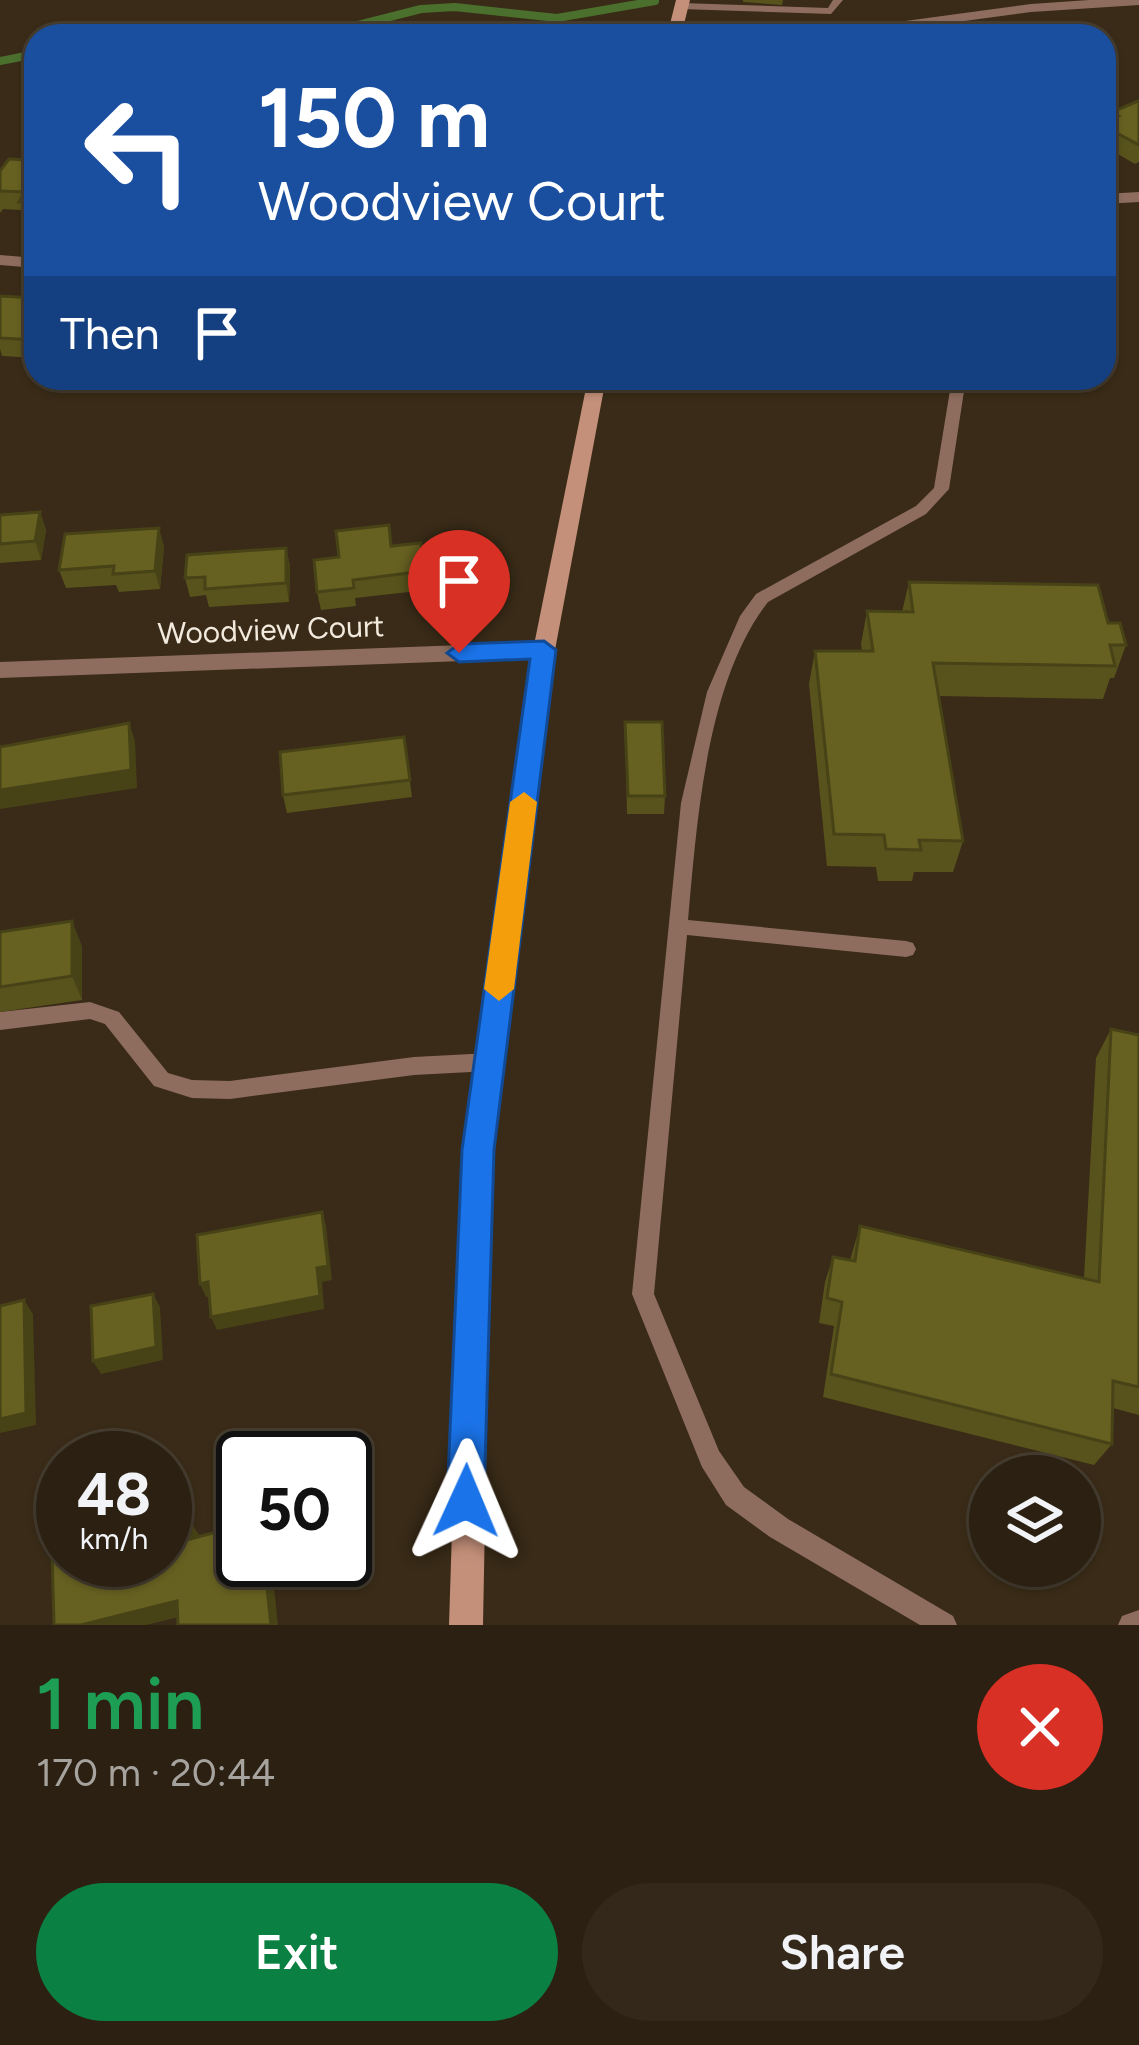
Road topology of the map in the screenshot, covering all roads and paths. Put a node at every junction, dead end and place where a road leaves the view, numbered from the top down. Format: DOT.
graph roads {
  1 [pos="1139,2"];
  2 [pos="682,3"];
  3 [pos="835,5"];
  4 [pos="931,24"];
  5 [pos="595,390"];
  6 [pos="956,390"];
  7 [pos="544,650"];
  8 [pos="0,670"];
  9 [pos="682,927"];
  10 [pos="906,949"];
  11 [pos="0,1021"];
  12 [pos="490,1062"];
  13 [pos="466,1625"];
  14 [pos="944,1625"];
  1 -- 4 [label="street"];
  2 -- 3 [label="lane"];
  5 -- 7 [label="main road"];
  6 -- 9 [label="lane"];
  7 -- 8 [label="street, Woodview Court"];
  7 -- 12 [label="main road"];
  9 -- 10 [label="lane"];
  9 -- 14 [label="lane"];
  11 -- 12 [label="lane"];
  12 -- 13 [label="main road"];
}
